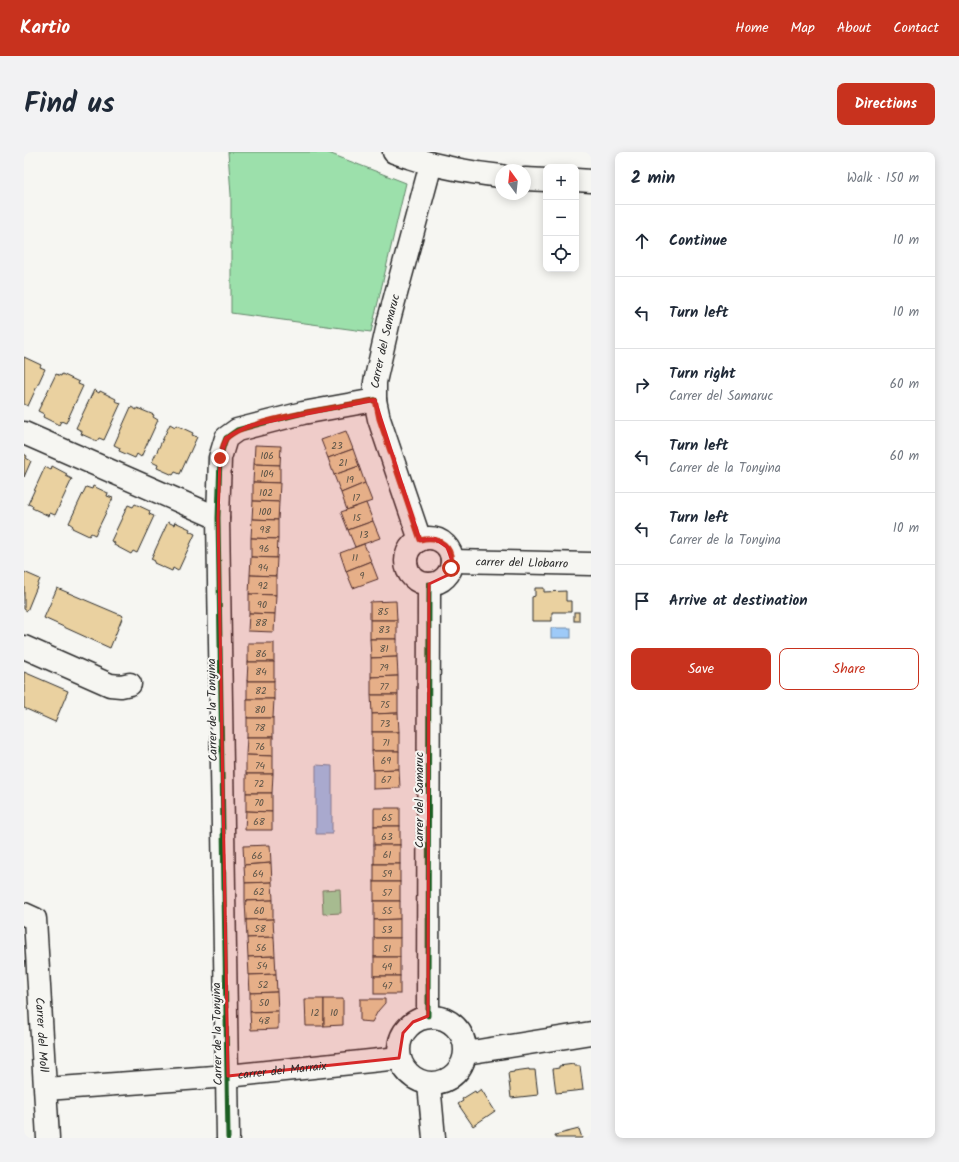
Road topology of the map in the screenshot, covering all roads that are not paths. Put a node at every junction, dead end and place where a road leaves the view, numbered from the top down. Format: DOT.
graph roads {
  1 [pos="394,152"];
  2 [pos="431,164"];
  3 [pos="495,175"];
  4 [pos="531,179"];
  5 [pos="543,180"];
  6 [pos="579,180"];
  7 [pos="591,181"];
  8 [pos="375,400"];
  9 [pos="24,433"];
  10 [pos="218,518"];
  11 [pos="420,540"];
  12 [pos="452,561"];
  13 [pos="591,564"];
  14 [pos="429,584"];
  15 [pos="24,647"];
  16 [pos="130,684"];
  17 [pos="24,914"];
  18 [pos="428,1016"];
  19 [pos="591,1033"];
  20 [pos="466,1053"];
  21 [pos="399,1058"];
  22 [pos="228,1076"];
  23 [pos="429,1084"];
  24 [pos="46,1089"];
  25 [pos="48,1138"];
  26 [pos="228,1138"];
  27 [pos="434,1138"];
  1 -- 2 [label="street"];
  2 -- 3 [label="street"];
  2 -- 8 [label="street, Carrer del Samaruc"];
  4 -- 5 [label="street"];
  6 -- 7 [label="street"];
  8 -- 10 [label="street, Carrer de la Tonyina"];
  8 -- 11 [label="street, Carrer del Samaruc"];
  9 -- 10 [label="street"];
  10 -- 22 [label="street, Carrer de la Tonyina"];
  11 -- 12 [label="street"];
  11 -- 14 [label="street"];
  12 -- 13 [label="street, carrer del Llobarro"];
  12 -- 14 [label="street"];
  14 -- 18 [label="street, Carrer del Samaruc"];
  15 -- 16 [label="street"];
  17 -- 24 [label="street, Carrer del Moll"];
  18 -- 20 [label="street"];
  18 -- 21 [label="street"];
  19 -- 20 [label="street"];
  20 -- 23 [label="street"];
  21 -- 22 [label="street, carrer del Marraix"];
  21 -- 23 [label="street"];
  22 -- 24 [label="street, carrer del Marraix"];
  22 -- 26 [label="street, Carrer de la Tonyina"];
  23 -- 27 [label="street"];
  24 -- 25 [label="street, Carrer del Moll"];
}
